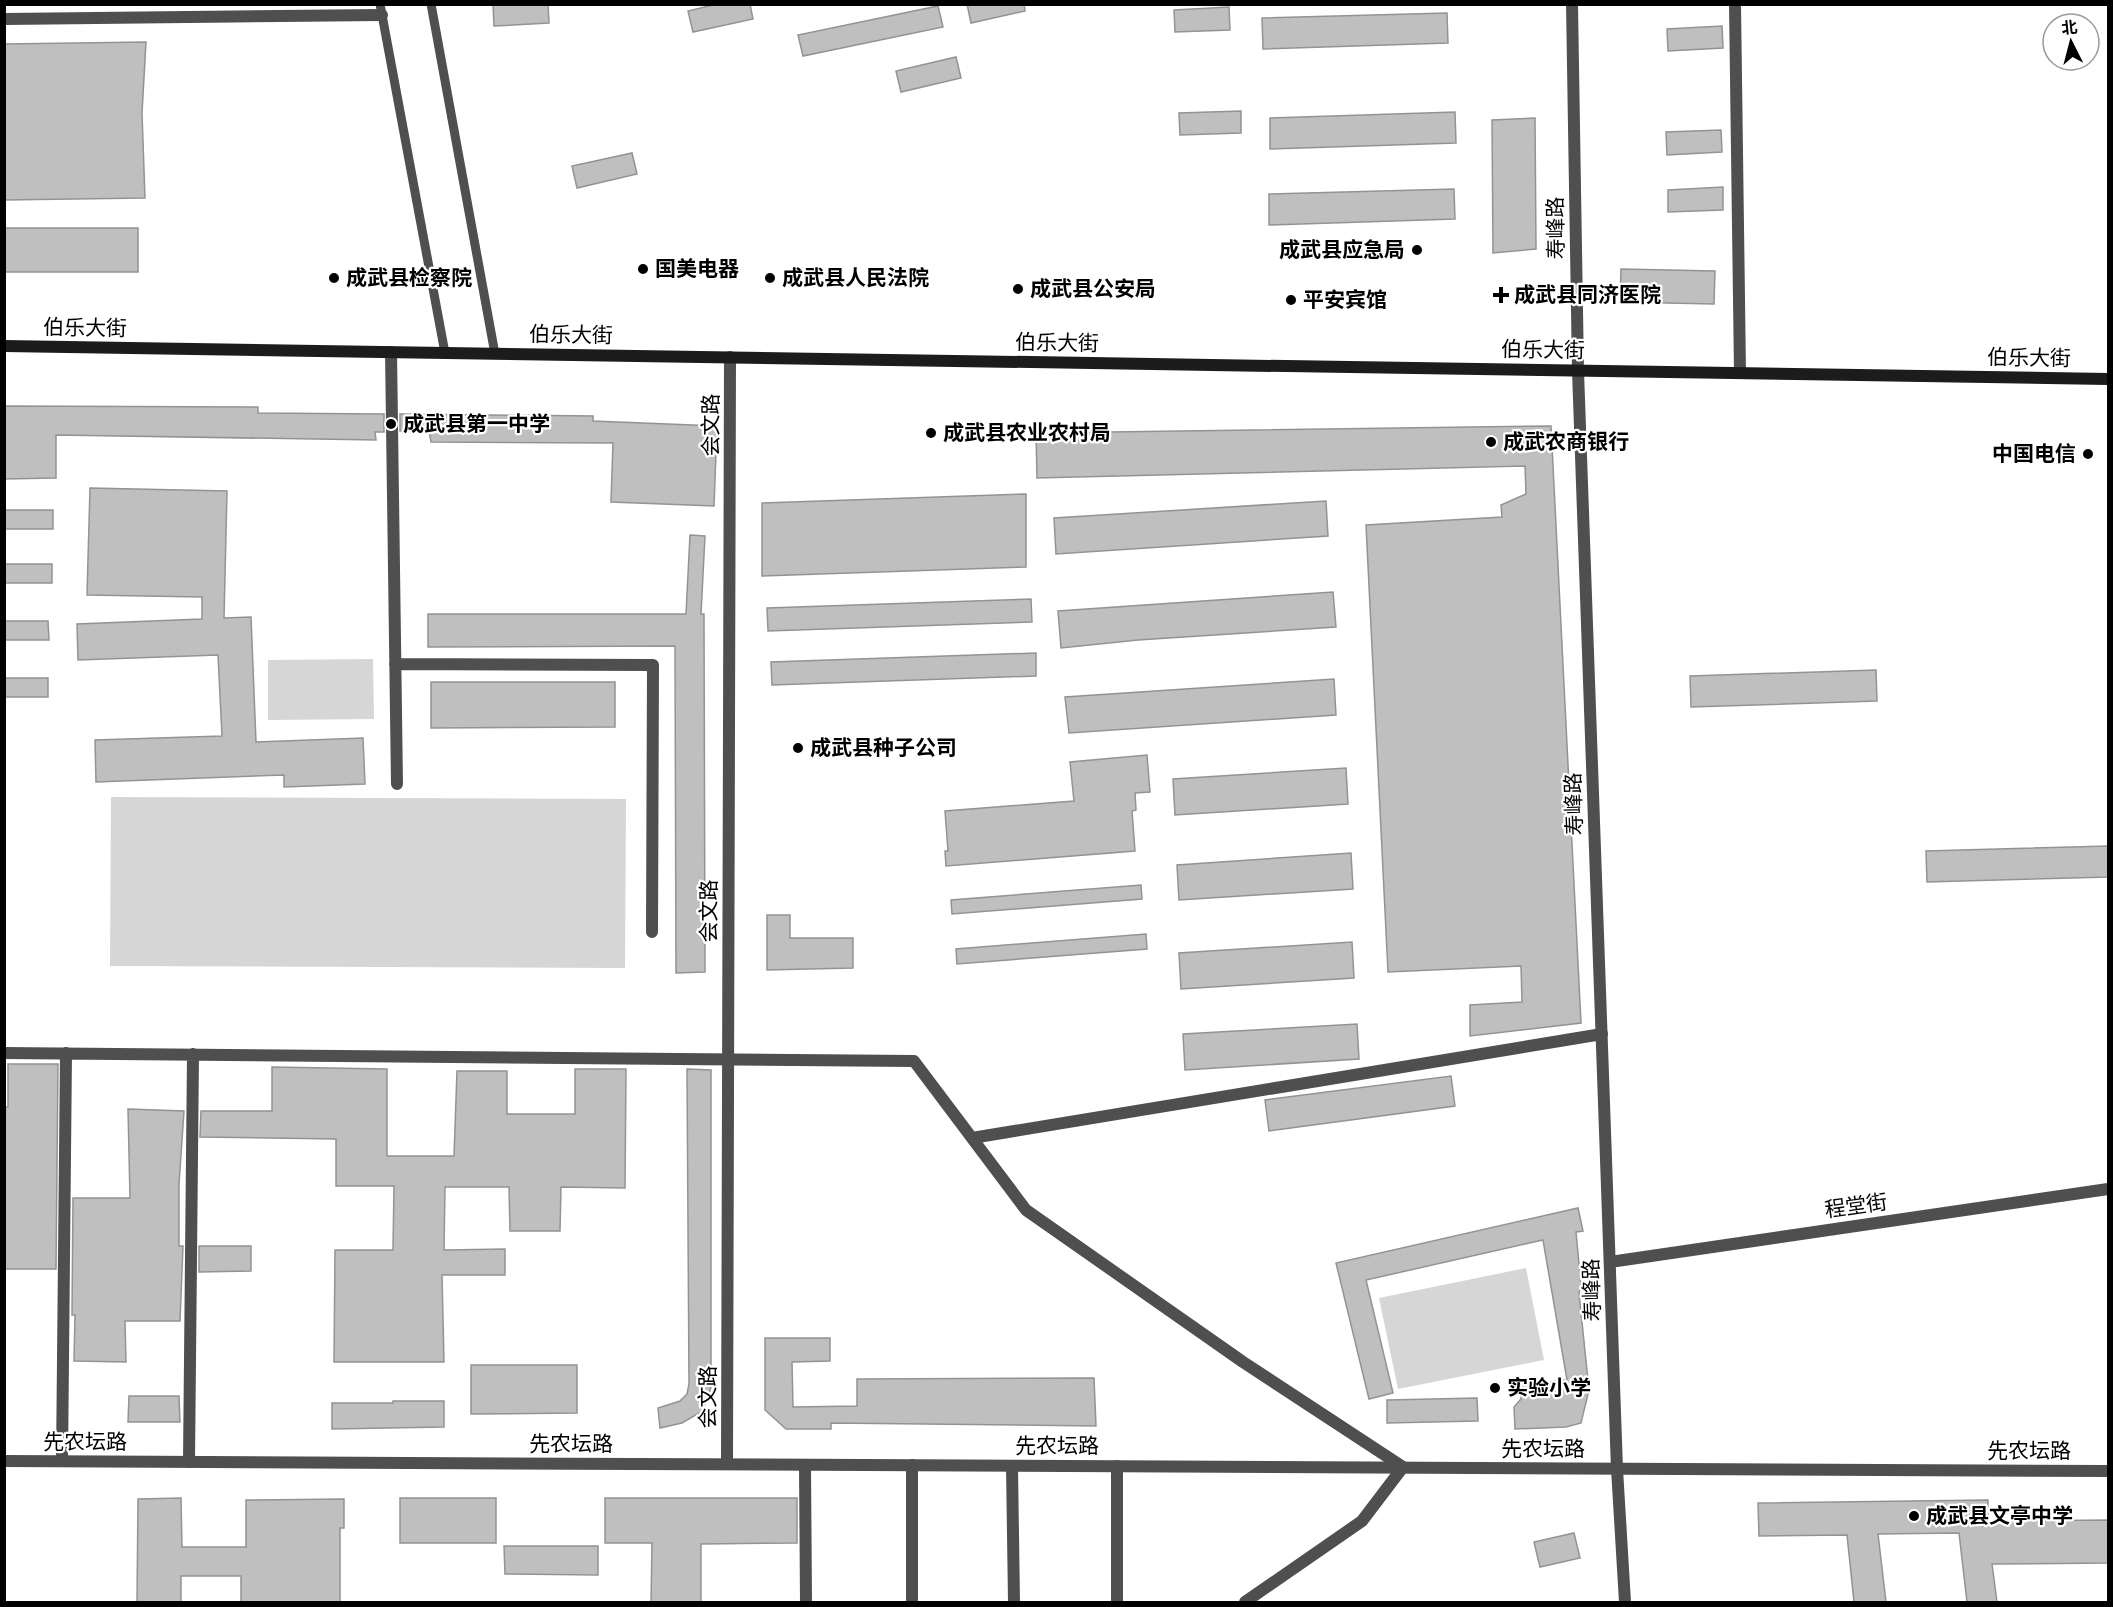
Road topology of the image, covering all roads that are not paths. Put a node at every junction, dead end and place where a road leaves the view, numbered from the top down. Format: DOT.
graph roads {
  1 [pos="431,4"];
  2 [pos="1572,4"];
  3 [pos="1735,4"];
  4 [pos="381,10"];
  5 [pos="4,19"];
  6 [pos="4,346"];
  7 [pos="391,352"];
  8 [pos="445,353"];
  9 [pos="495,354"];
  10 [pos="730,357"];
  11 [pos="1578,370"];
  12 [pos="1740,373"];
  13 [pos="2109,379"];
  14 [pos="395,664"];
  15 [pos="397,784"];
  16 [pos="652,932"];
  17 [pos="1602,1035"];
  18 [pos="4,1053"];
  19 [pos="66,1053"];
  20 [pos="193,1054"];
  21 [pos="728,1058"];
  22 [pos="972,1138"];
  23 [pos="2109,1188"];
  24 [pos="1610,1262"];
  25 [pos="4,1461"];
  26 [pos="62,1461"];
  27 [pos="189,1462"];
  28 [pos="727,1464"];
  29 [pos="805,1465"];
  30 [pos="912,1465"];
  31 [pos="1012,1466"];
  32 [pos="1117,1466"];
  33 [pos="1403,1467"];
  34 [pos="1617,1469"];
  35 [pos="2109,1471"];
  36 [pos="806,1602"];
  37 [pos="912,1602"];
  38 [pos="1014,1602"];
  39 [pos="1117,1602"];
  40 [pos="1245,1602"];
  41 [pos="1625,1602"];
  1 -- 9 [label="lane"];
  2 -- 11 [label="street, 寿峰路"];
  3 -- 12 [label="street"];
  4 -- 5 [label="street"];
  4 -- 8 [label="lane"];
  6 -- 7 [label="main road, 伯乐大街"];
  7 -- 8 [label="main road, 伯乐大街"];
  7 -- 14 [label="street"];
  8 -- 9 [label="main road, 伯乐大街"];
  9 -- 10 [label="main road, 伯乐大街"];
  10 -- 11 [label="main road, 伯乐大街"];
  10 -- 21 [label="street, 会文路"];
  11 -- 12 [label="main road, 伯乐大街"];
  11 -- 17 [label="street, 寿峰路"];
  12 -- 13 [label="main road, 伯乐大街"];
  14 -- 15 [label="street"];
  14 -- 16 [label="street"];
  17 -- 22 [label="street"];
  17 -- 24 [label="street, 寿峰路"];
  18 -- 19 [label="street"];
  19 -- 20 [label="street"];
  19 -- 26 [label="street"];
  20 -- 21 [label="street"];
  20 -- 27 [label="street"];
  21 -- 22 [label="street"];
  21 -- 28 [label="street, 会文路"];
  22 -- 33 [label="street"];
  23 -- 24 [label="street, 程堂街"];
  24 -- 34 [label="street, 寿峰路"];
  25 -- 26 [label="street, 先农坛路"];
  26 -- 27 [label="street, 先农坛路"];
  27 -- 28 [label="street, 先农坛路"];
  28 -- 29 [label="street, 先农坛路"];
  29 -- 30 [label="street, 先农坛路"];
  29 -- 36 [label="street"];
  30 -- 31 [label="street, 先农坛路"];
  30 -- 37 [label="street"];
  31 -- 32 [label="street, 先农坛路"];
  31 -- 38 [label="street"];
  32 -- 33 [label="street, 先农坛路"];
  32 -- 39 [label="street"];
  33 -- 34 [label="street, 先农坛路"];
  33 -- 40 [label="street"];
  34 -- 35 [label="street, 先农坛路"];
  34 -- 41 [label="street, 寿峰路"];
}
